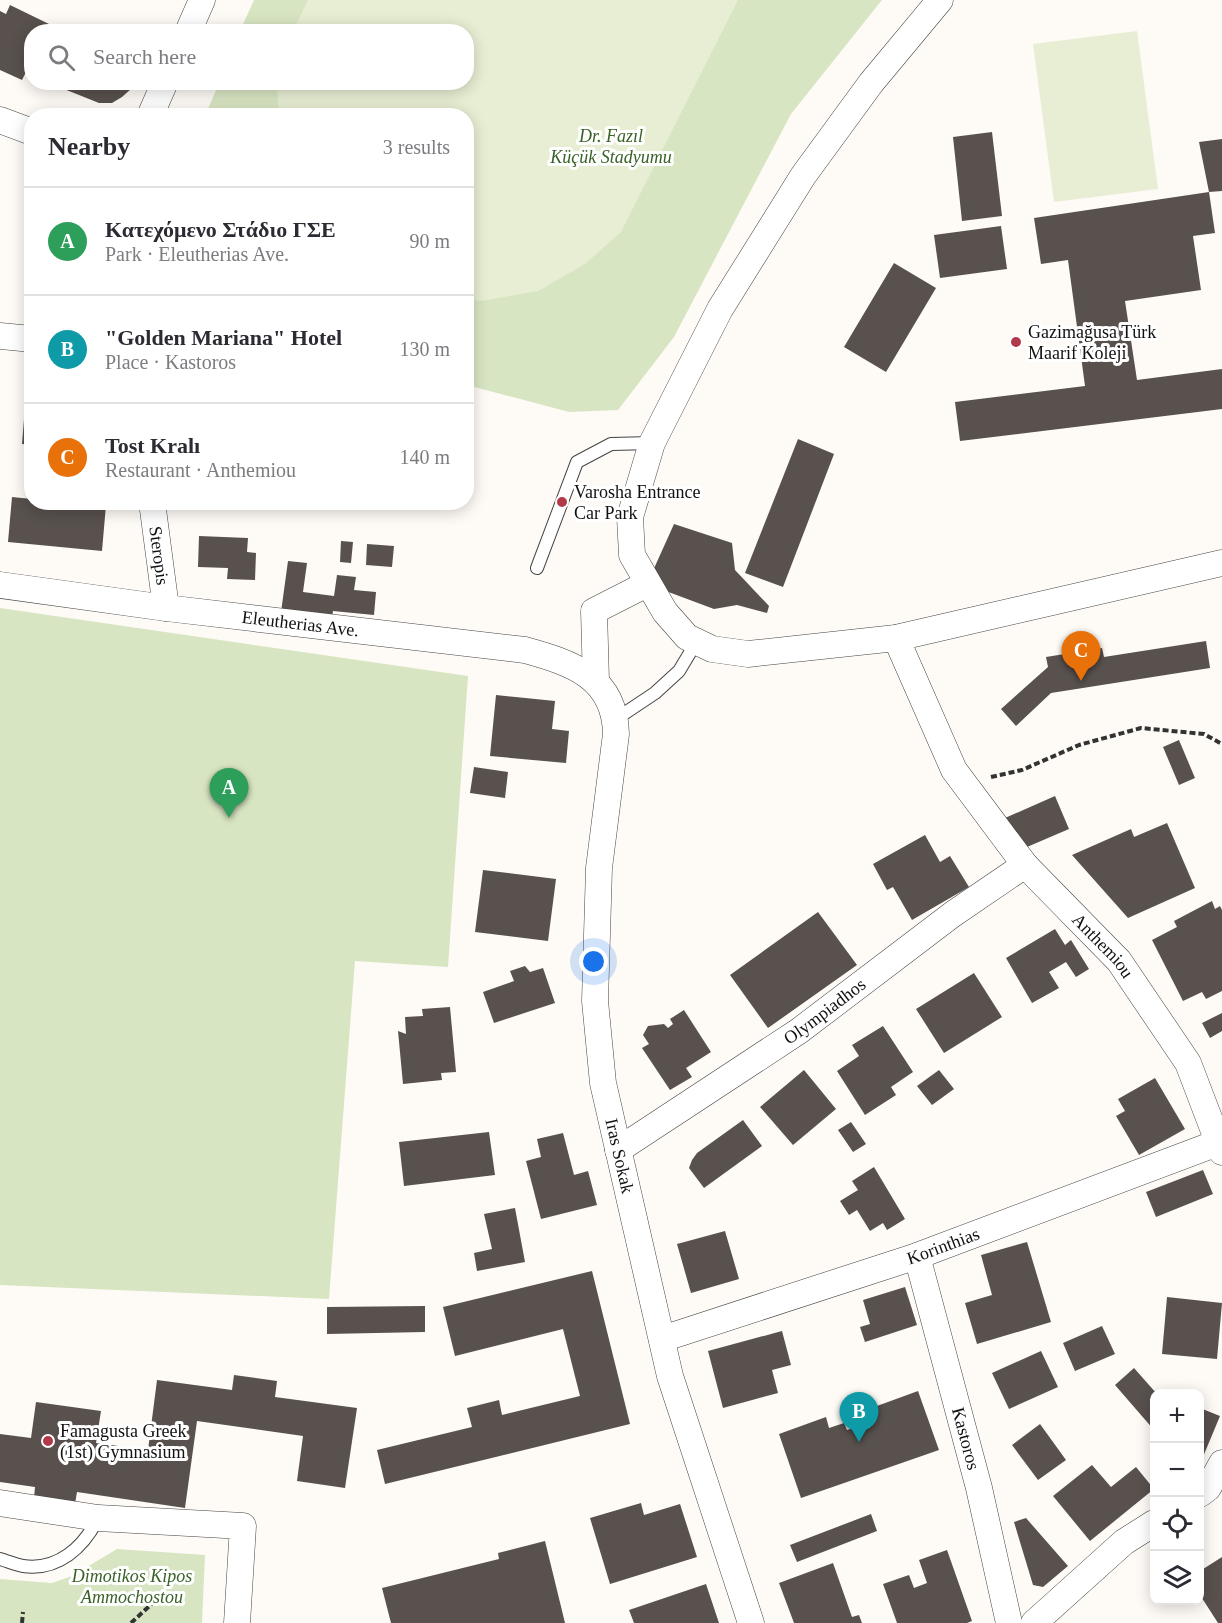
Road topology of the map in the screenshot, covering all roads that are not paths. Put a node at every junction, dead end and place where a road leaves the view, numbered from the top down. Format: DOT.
graph roads {
  1 [pos="202,0"];
  2 [pos="940,0"];
  3 [pos="192,24"];
  4 [pos="161,90"];
  5 [pos="154,108"];
  6 [pos="0,120"];
  7 [pos="24,129"];
  8 [pos="0,336"];
  9 [pos="24,338"];
  10 [pos="652,443"];
  11 [pos="153,510"];
  12 [pos="1221,565"];
  13 [pos="537,568"];
  14 [pos="647,584"];
  15 [pos="0,585"];
  16 [pos="166,608"];
  17 [pos="896,638"];
  18 [pos="697,641"];
  19 [pos="596,681"];
  20 [pos="616,719"];
  21 [pos="1025,865"];
  22 [pos="1221,1147"];
  23 [pos="618,1150"];
  24 [pos="916,1257"];
  25 [pos="662,1339"];
  26 [pos="1222,1463"];
  27 [pos="1210,1493"];
  28 [pos="0,1503"];
  29 [pos="98,1518"];
  30 [pos="1150,1525"];
  31 [pos="0,1559"];
  32 [pos="237,1623"];
  33 [pos="751,1623"];
  34 [pos="1009,1623"];
  35 [pos="1034,1623"];
  1 -- 3 [label="street"];
  2 -- 10 [label="street"];
  4 -- 5 [label="street"];
  6 -- 7 [label="street"];
  8 -- 9 [label="street"];
  10 -- 13 [label="lane"];
  10 -- 14 [label="street"];
  11 -- 16 [label="street, Steropis"];
  12 -- 17 [label="street"];
  14 -- 18 [label="street"];
  14 -- 19 [label="street"];
  15 -- 16 [label="street, Eleutherias Ave."];
  16 -- 19 [label="street, Eleutherias Ave."];
  17 -- 18 [label="street"];
  17 -- 21 [label="street, Anthemiou"];
  18 -- 20 [label="lane"];
  19 -- 20 [label="street, Iras Sokak"];
  20 -- 23 [label="street, Iras Sokak"];
  21 -- 22 [label="street, Anthemiou"];
  21 -- 23 [label="street, Olympiadhos"];
  22 -- 24 [label="street, Korinthias"];
  23 -- 25 [label="street, Iras Sokak"];
  24 -- 25 [label="street, Korinthias"];
  24 -- 34 [label="street, Kastoros"];
  25 -- 33 [label="street, Iras Sokak"];
  26 -- 27 [label="street"];
  28 -- 29 [label="street"];
  29 -- 31 [label="lane"];
  29 -- 32 [label="street"];
  30 -- 35 [label="street"];
}
